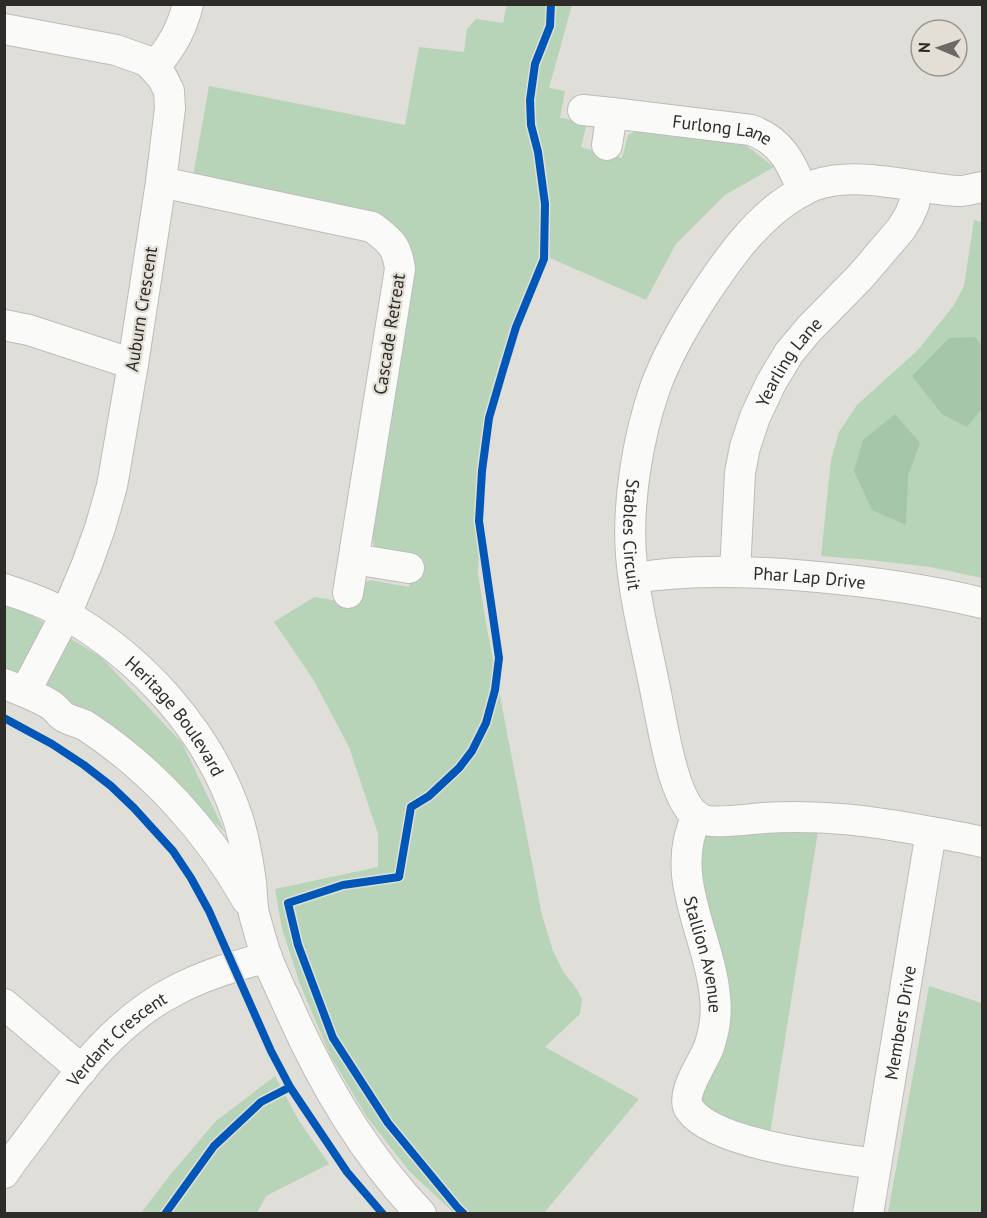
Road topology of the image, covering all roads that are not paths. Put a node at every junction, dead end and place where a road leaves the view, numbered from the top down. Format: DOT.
graph roads {
  1 [pos="188,4"];
  2 [pos="4,29"];
  3 [pos="153,68"];
  4 [pos="607,145"];
  5 [pos="161,183"];
  6 [pos="917,186"];
  7 [pos="982,187"];
  8 [pos="803,191"];
  9 [pos="4,325"];
  10 [pos="133,364"];
  11 [pos="354,559"];
  12 [pos="409,568"];
  13 [pos="735,572"];
  14 [pos="634,578"];
  15 [pos="4,589"];
  16 [pos="348,593"];
  17 [pos="982,603"];
  18 [pos="66,615"];
  19 [pos="15,688"];
  20 [pos="697,816"];
  21 [pos="931,832"];
  22 [pos="982,843"];
  23 [pos="254,913"];
  24 [pos="267,957"];
  25 [pos="4,1004"];
  26 [pos="82,1070"];
  27 [pos="876,1164"];
  28 [pos="4,1173"];
  29 [pos="421,1214"];
  30 [pos="868,1214"];
  1 -- 3 [label="street"];
  2 -- 3 [label="street, Auburn Crescent"];
  3 -- 5 [label="street, Auburn Crescent"];
  4 -- 8 [label="street, Furlong Lane"];
  5 -- 10 [label="street, Auburn Crescent"];
  5 -- 11 [label="street, Cascade Retreat"];
  6 -- 7 [label="street, Stables Circuit"];
  6 -- 8 [label="street, Stables Circuit"];
  6 -- 13 [label="street, Yearling Lane"];
  8 -- 14 [label="street, Stables Circuit"];
  9 -- 10 [label="street"];
  10 -- 18 [label="street, Auburn Crescent"];
  11 -- 12 [label="street"];
  11 -- 16 [label="street, Cascade Retreat"];
  13 -- 14 [label="street, Phar Lap Drive"];
  13 -- 17 [label="street, Phar Lap Drive"];
  14 -- 20 [label="street, Stables Circuit"];
  15 -- 18 [label="street, Heritage Boulevard"];
  18 -- 19 [label="street, Auburn Crescent"];
  18 -- 23 [label="street, Heritage Boulevard"];
  19 -- 23 [label="street, Heritage Boulevard"];
  20 -- 21 [label="street"];
  20 -- 27 [label="street, Stallion Avenue"];
  21 -- 22 [label="street"];
  21 -- 27 [label="street, Members Drive"];
  23 -- 24 [label="street, Heritage Boulevard"];
  24 -- 26 [label="street, Verdant Crescent"];
  24 -- 29 [label="street, Heritage Boulevard"];
  25 -- 26 [label="street"];
  26 -- 28 [label="street, Verdant Crescent"];
  27 -- 30 [label="street, Members Drive"];
}
